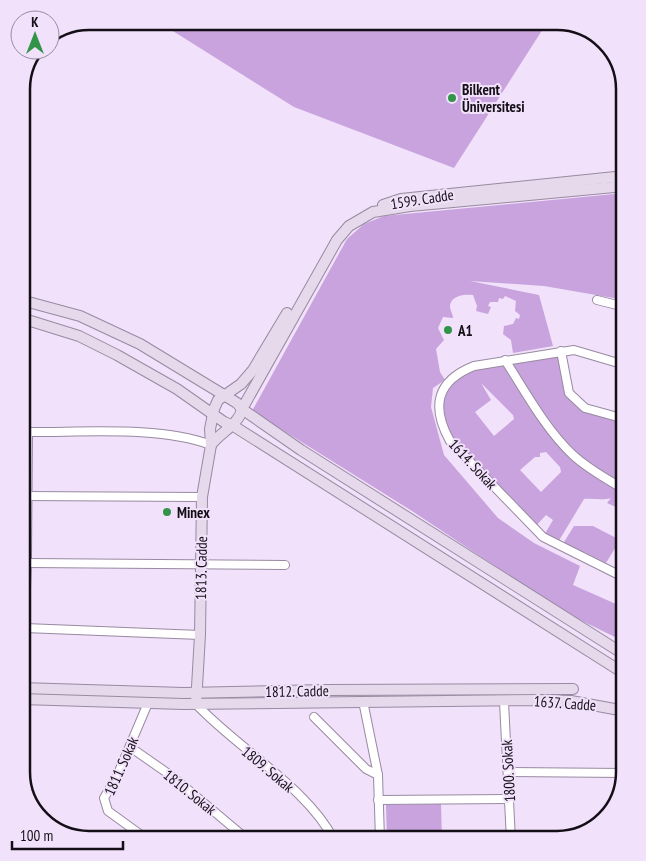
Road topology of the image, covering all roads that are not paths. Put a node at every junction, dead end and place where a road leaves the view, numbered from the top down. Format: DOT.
graph roads {
  1 [pos="616,177"];
  2 [pos="616,187"];
  3 [pos="597,300"];
  4 [pos="30,302"];
  5 [pos="616,305"];
  6 [pos="30,321"];
  7 [pos="561,351"];
  8 [pos="505,360"];
  9 [pos="616,362"];
  10 [pos="224,396"];
  11 [pos="242,409"];
  12 [pos="213,413"];
  13 [pos="616,417"];
  14 [pos="232,425"];
  15 [pos="30,432"];
  16 [pos="211,445"];
  17 [pos="616,485"];
  18 [pos="30,496"];
  19 [pos="202,497"];
  20 [pos="30,563"];
  21 [pos="200,564"];
  22 [pos="285,565"];
  23 [pos="616,574"];
  24 [pos="30,628"];
  25 [pos="200,635"];
  26 [pos="616,649"];
  27 [pos="616,668"];
  28 [pos="30,688"];
  29 [pos="504,689"];
  30 [pos="573,689"];
  31 [pos="198,693"];
  32 [pos="30,699"];
  33 [pos="363,701"];
  34 [pos="504,702"];
  35 [pos="148,704"];
  36 [pos="196,704"];
  37 [pos="616,709"];
  38 [pos="314,717"];
  39 [pos="130,747"];
  40 [pos="508,772"];
  41 [pos="616,773"];
  42 [pos="378,775"];
  43 [pos="509,799"];
  44 [pos="378,800"];
  45 [pos="136,831"];
  46 [pos="237,831"];
  47 [pos="330,831"];
  48 [pos="380,831"];
  49 [pos="511,831"];
  1 -- 10 [label="street, 1599. Cadde"];
  2 -- 11 [label="street, 1599. Cadde"];
  3 -- 5 [label="street"];
  4 -- 10 [label="street"];
  6 -- 12 [label="street"];
  7 -- 8 [label="street, 1614. Sokak"];
  7 -- 9 [label="street, 1614. Sokak"];
  7 -- 13 [label="street"];
  8 -- 17 [label="street"];
  8 -- 23 [label="street, 1614. Sokak"];
  10 -- 11 [label="street"];
  10 -- 12 [label="street"];
  11 -- 14 [label="street"];
  11 -- 26 [label="street"];
  12 -- 14 [label="street"];
  12 -- 16 [label="street, 1813. Cadde"];
  14 -- 16 [label="street"];
  14 -- 27 [label="street"];
  15 -- 16 [label="street"];
  16 -- 19 [label="street, 1813. Cadde"];
  18 -- 19 [label="street"];
  19 -- 21 [label="street, 1813. Cadde"];
  20 -- 21 [label="street"];
  21 -- 22 [label="street"];
  21 -- 25 [label="street, 1813. Cadde"];
  24 -- 25 [label="street"];
  25 -- 31 [label="street, 1813. Cadde"];
  28 -- 31 [label="street, 1812. Cadde"];
  29 -- 30 [label="street, 1812. Cadde"];
  29 -- 31 [label="street, 1812. Cadde"];
  29 -- 34 [label="street"];
  31 -- 36 [label="street, 1813. Cadde"];
  32 -- 35 [label="street, 1812. Cadde"];
  33 -- 34 [label="street, 1812. Cadde"];
  33 -- 36 [label="street, 1812. Cadde"];
  33 -- 42 [label="street"];
  34 -- 37 [label="street, 1637. Cadde"];
  34 -- 40 [label="street, 1800. Sokak"];
  35 -- 36 [label="street, 1812. Cadde"];
  35 -- 39 [label="street, 1811. Sokak"];
  36 -- 47 [label="street, 1809. Sokak"];
  38 -- 42 [label="street"];
  39 -- 45 [label="street, 1811. Sokak"];
  39 -- 46 [label="street, 1810. Sokak"];
  40 -- 41 [label="street"];
  40 -- 43 [label="street, 1800. Sokak"];
  42 -- 44 [label="street"];
  43 -- 44 [label="street"];
  43 -- 49 [label="street, 1800. Sokak"];
  44 -- 48 [label="street"];
}
